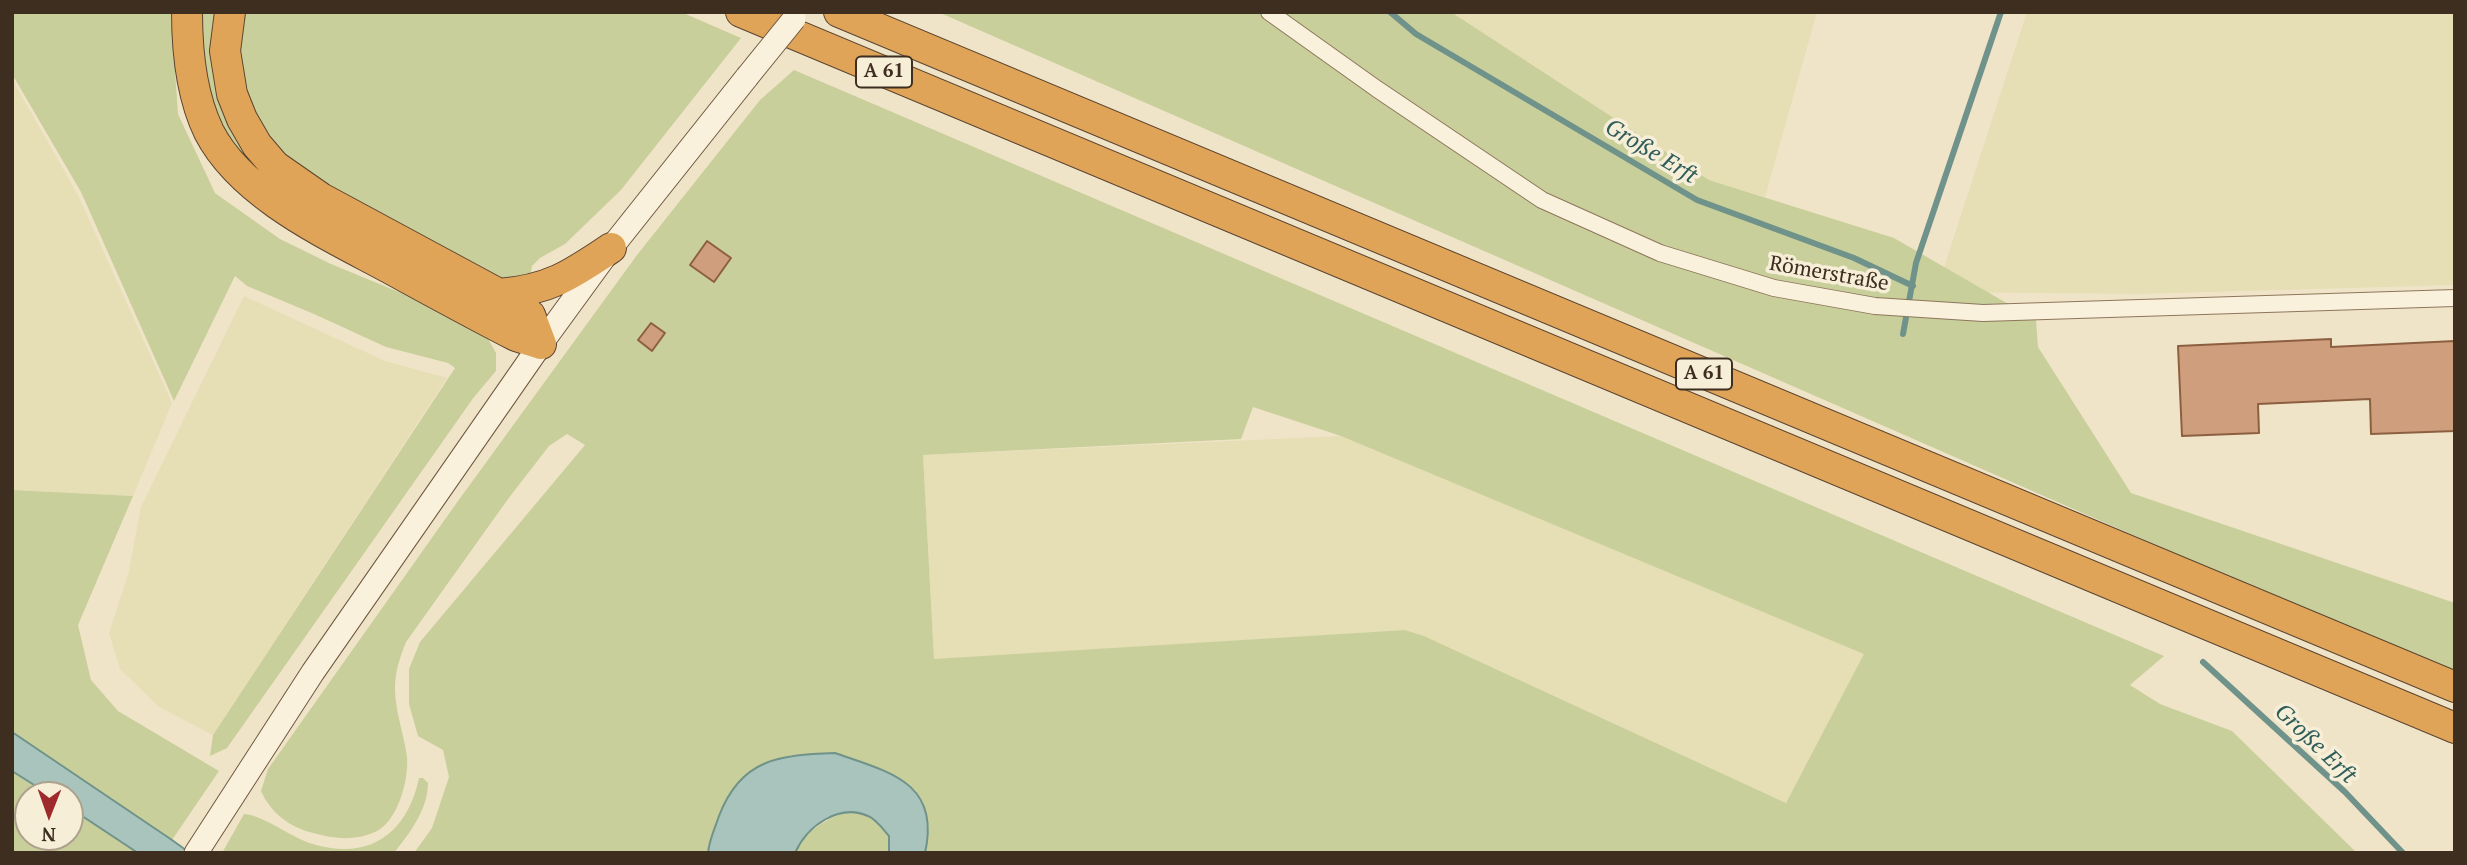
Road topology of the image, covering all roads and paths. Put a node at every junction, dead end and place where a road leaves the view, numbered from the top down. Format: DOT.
graph roads {
  1 [pos="187,12"];
  2 [pos="230,12"];
  3 [pos="741,12"];
  4 [pos="800,12"];
  5 [pos="839,12"];
  6 [pos="1269,12"];
  7 [pos="611,248"];
  8 [pos="499,294"];
  9 [pos="2455,298"];
  10 [pos="541,344"];
  11 [pos="2455,687"];
  12 [pos="2455,728"];
  13 [pos="200,846"];
  1 -- 10 [label="highway"];
  2 -- 8 [label="highway"];
  3 -- 12 [label="highway, A 61"];
  4 -- 7 [label="main road, bridge"];
  5 -- 11 [label="highway, A 61"];
  6 -- 9 [label="street, Römerstraße"];
  7 -- 8 [label="highway"];
  7 -- 10 [label="main road"];
  8 -- 10 [label="highway"];
  10 -- 13 [label="main road"];
}
